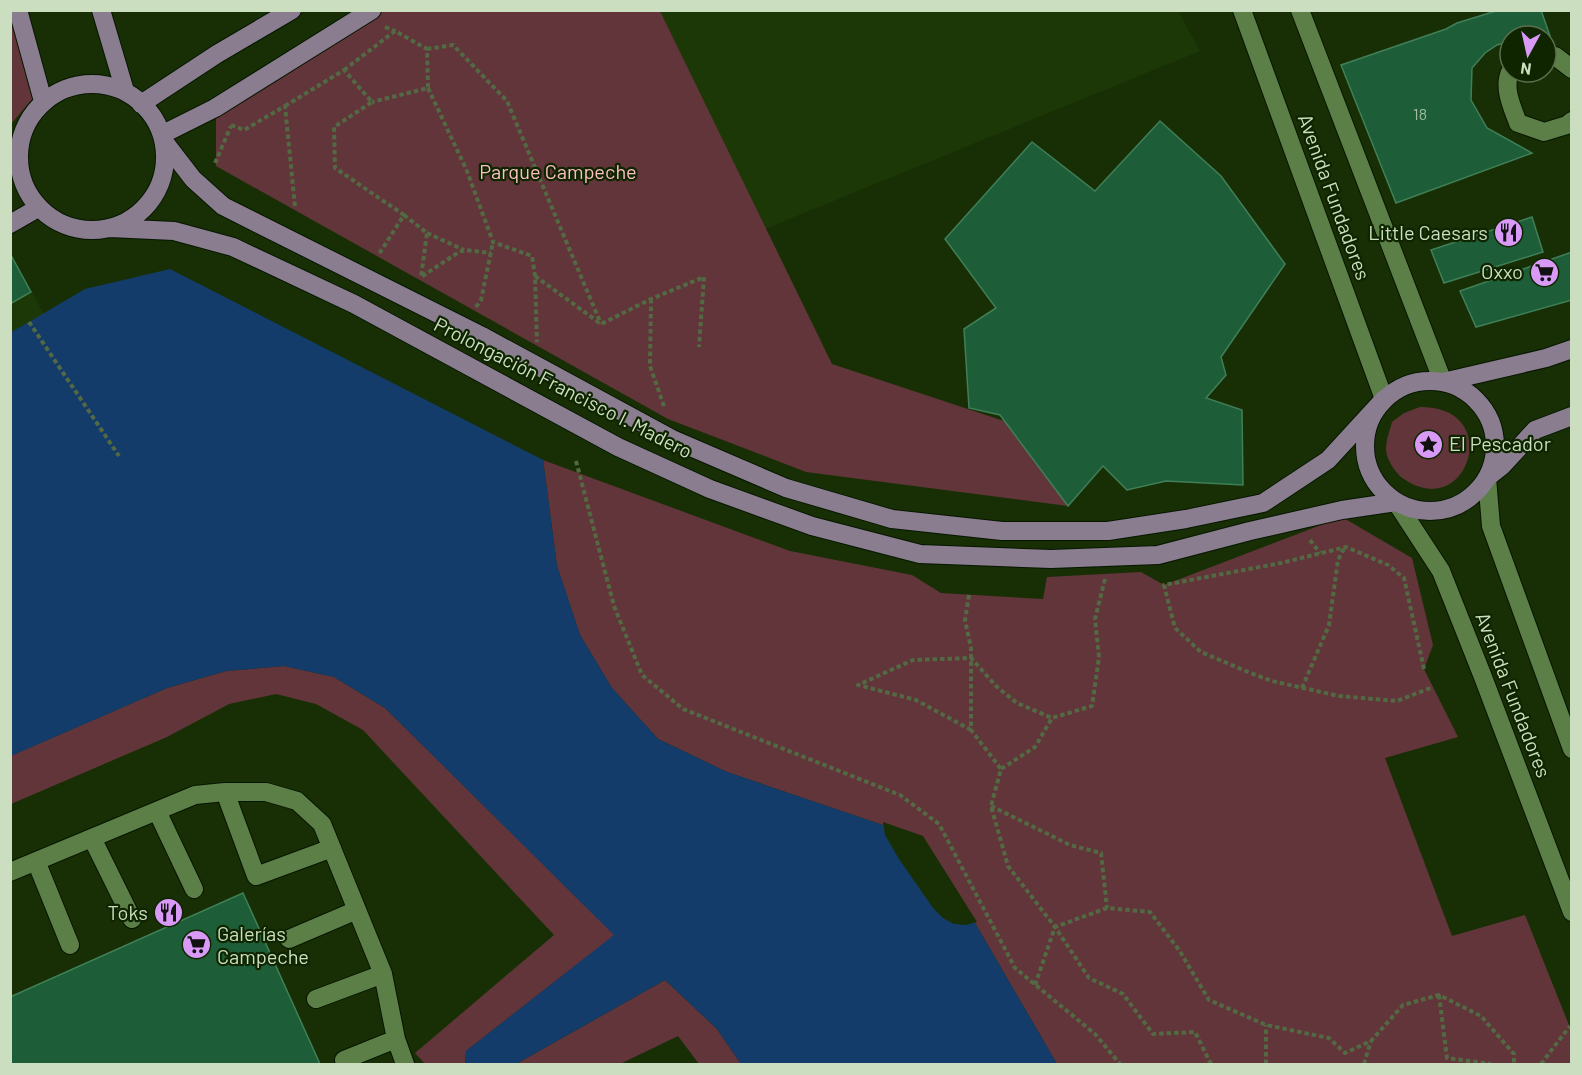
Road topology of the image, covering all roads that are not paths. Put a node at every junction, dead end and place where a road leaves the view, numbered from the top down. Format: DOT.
graph roads {
  1 [pos="18,10"];
  2 [pos="100,10"];
  3 [pos="292,10"];
  4 [pos="1242,10"];
  5 [pos="1300,10"];
  6 [pos="374,17"];
  7 [pos="1558,58"];
  8 [pos="1572,69"];
  9 [pos="1508,84"];
  10 [pos="125,91"];
  11 [pos="43,101"];
  12 [pos="141,104"];
  13 [pos="1572,121"];
  14 [pos="164,139"];
  15 [pos="16,185"];
  16 [pos="38,208"];
  17 [pos="10,224"];
  18 [pos="110,228"];
  19 [pos="1572,349"];
  20 [pos="1443,382"];
  21 [pos="1384,399"];
  22 [pos="1572,416"];
  23 [pos="1487,478"];
  24 [pos="1396,502"];
  25 [pos="1563,701"];
  26 [pos="1572,749"];
  27 [pos="225,792"];
  28 [pos="157,811"];
  29 [pos="92,838"];
  30 [pos="332,848"];
  31 [pos="36,861"];
  32 [pos="10,872"];
  33 [pos="194,889"];
  34 [pos="357,910"];
  35 [pos="1572,912"];
  36 [pos="132,919"];
  37 [pos="289,939"];
  38 [pos="70,945"];
  39 [pos="383,974"];
  40 [pos="316,999"];
  41 [pos="396,1039"];
  42 [pos="344,1060"];
  43 [pos="405,1065"];
  1 -- 11 [label="main road"];
  2 -- 10 [label="main road"];
  3 -- 12 [label="main road"];
  4 -- 21 [label="street, Avenida Fundadores"];
  5 -- 20 [label="street, Avenida Fundadores"];
  6 -- 14 [label="main road"];
  7 -- 8 [label="street"];
  9 -- 13 [label="street"];
  10 -- 11 [label="main road"];
  10 -- 12 [label="main road"];
  11 -- 15 [label="main road"];
  12 -- 14 [label="main road"];
  14 -- 18 [label="main road"];
  14 -- 21 [label="main road, Prolongación Francisco I. Madero"];
  15 -- 16 [label="main road"];
  16 -- 17 [label="main road"];
  16 -- 18 [label="main road"];
  18 -- 24 [label="main road, Prolongación Francisco I. Madero"];
  19 -- 20 [label="main road"];
  20 -- 21 [label="main road"];
  20 -- 23 [label="main road"];
  21 -- 24 [label="main road"];
  22 -- 23 [label="main road"];
  23 -- 24 [label="main road"];
  23 -- 25 [label="street, Avenida Fundadores"];
  24 -- 35 [label="street, Avenida Fundadores"];
  25 -- 26 [label="street, Avenida Fundadores"];
  27 -- 28 [label="street"];
  27 -- 30 [label="street"];
  27 -- 30 [label="street"];
  28 -- 29 [label="street"];
  28 -- 33 [label="street"];
  29 -- 31 [label="street"];
  29 -- 36 [label="street"];
  30 -- 34 [label="street"];
  31 -- 32 [label="street"];
  31 -- 38 [label="street"];
  34 -- 37 [label="street"];
  34 -- 39 [label="street"];
  39 -- 40 [label="street"];
  39 -- 41 [label="street"];
  41 -- 42 [label="street"];
  41 -- 43 [label="street"];
}
